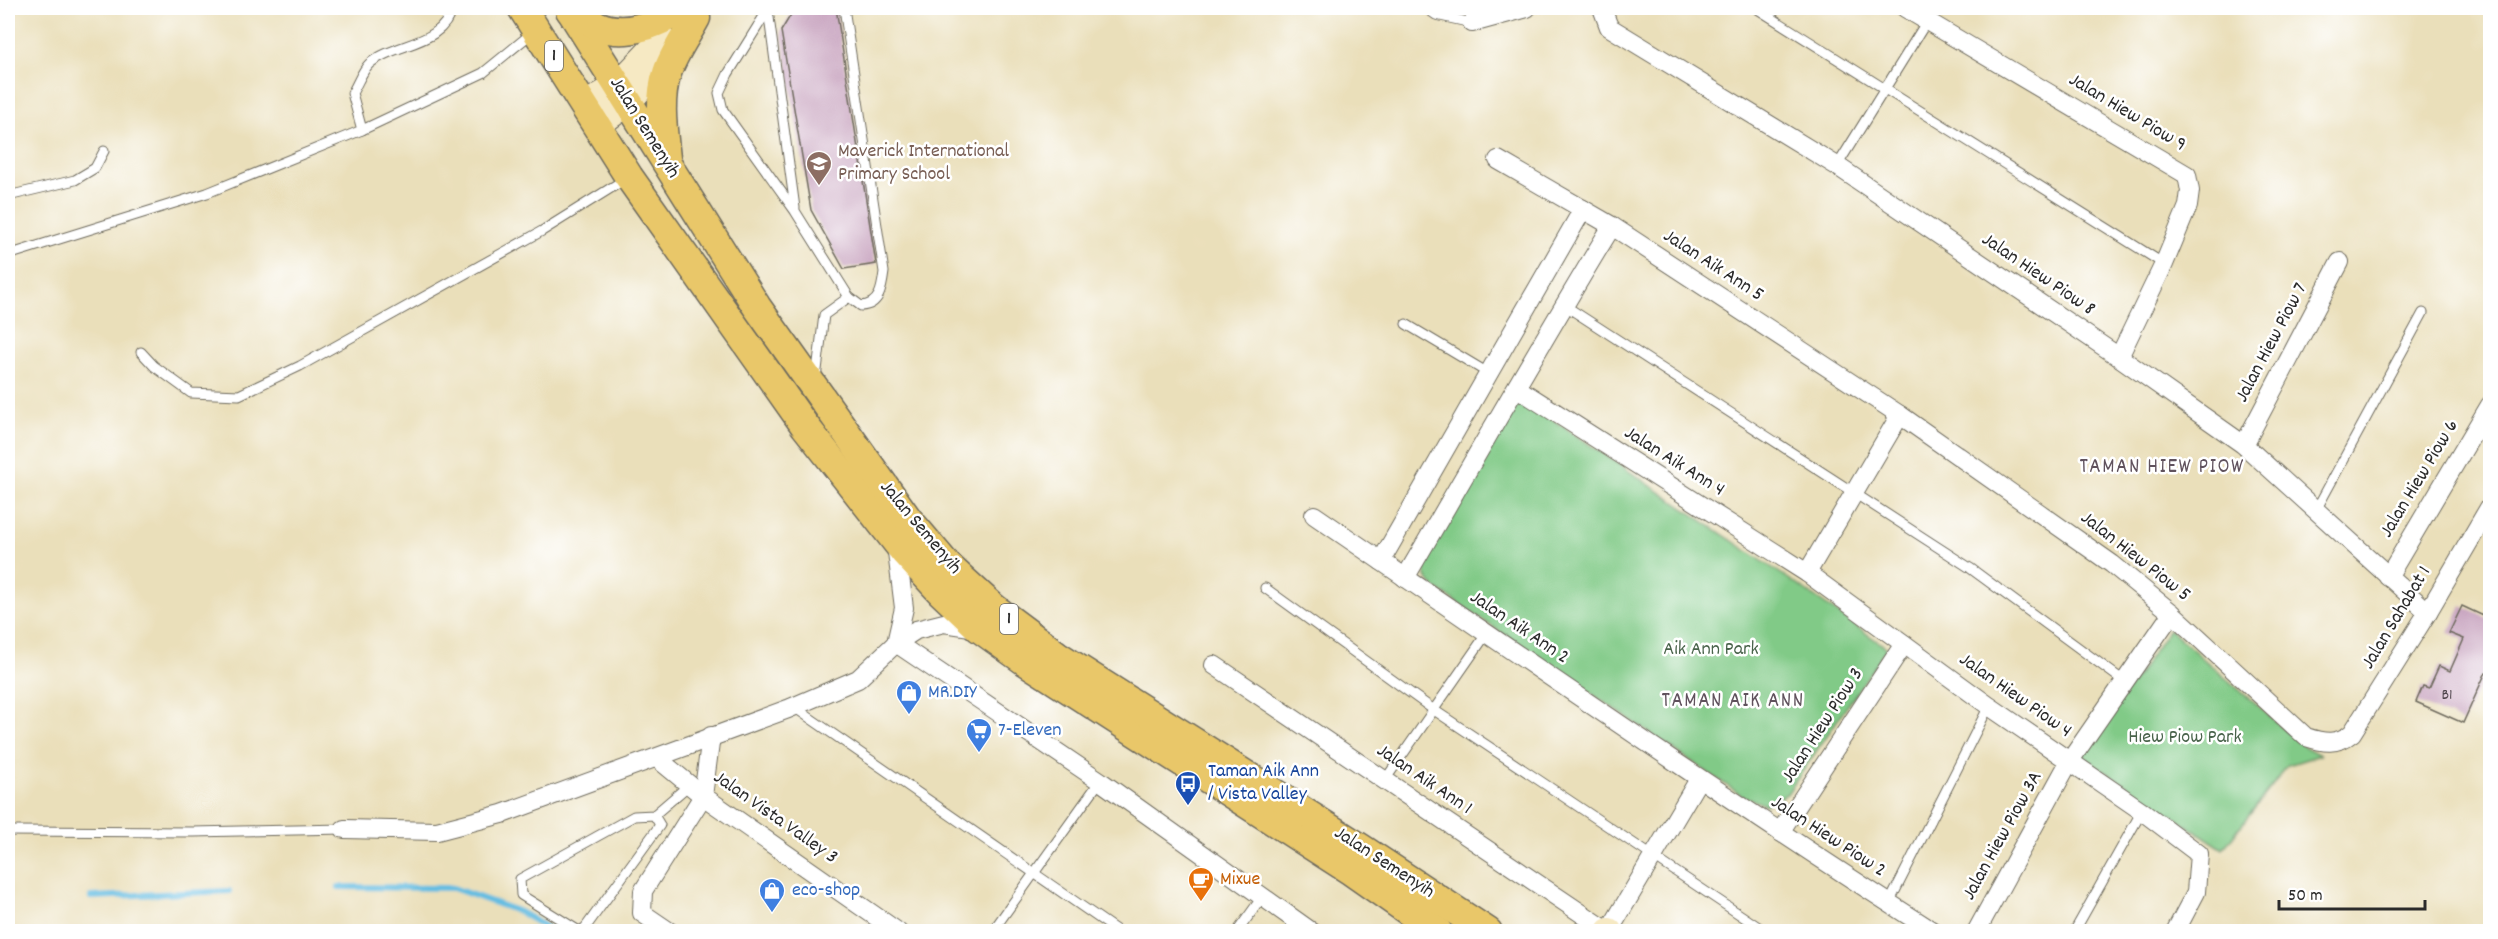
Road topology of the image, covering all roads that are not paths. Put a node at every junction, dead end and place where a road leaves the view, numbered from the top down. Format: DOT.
graph roads {
  1 [pos="452,8"];
  2 [pos="844,8"];
  3 [pos="1426,8"];
  4 [pos="1527,8"];
  5 [pos="1602,8"];
  6 [pos="1755,8"];
  7 [pos="1905,8"];
  8 [pos="570,9"];
  9 [pos="769,9"];
  10 [pos="692,11"];
  11 [pos="529,18"];
  12 [pos="1927,21"];
  13 [pos="1472,23"];
  14 [pos="1885,90"];
  15 [pos="622,94"];
  16 [pos="591,115"];
  17 [pos="362,130"];
  18 [pos="104,152"];
  19 [pos="1498,160"];
  20 [pos="667,164"];
  21 [pos="1838,166"];
  22 [pos="630,177"];
  23 [pos="8,196"];
  24 [pos="1583,209"];
  25 [pos="795,211"];
  26 [pos="1612,226"];
  27 [pos="8,255"];
  28 [pos="2340,262"];
  29 [pos="2164,264"];
  30 [pos="849,297"];
  31 [pos="1564,304"];
  32 [pos="2423,313"];
  33 [pos="1406,324"];
  34 [pos="141,352"];
  35 [pos="2118,357"];
  36 [pos="1488,373"];
  37 [pos="1517,388"];
  38 [pos="814,390"];
  39 [pos="2490,405"];
  40 [pos="1900,415"];
  41 [pos="2244,445"];
  42 [pos="1856,492"];
  43 [pos="2490,506"];
  44 [pos="2316,510"];
  45 [pos="1314,515"];
  46 [pos="896,540"];
  47 [pos="1381,561"];
  48 [pos="1807,573"];
  49 [pos="2388,577"];
  50 [pos="1405,578"];
  51 [pos="1265,588"];
  52 [pos="2428,612"];
  53 [pos="2172,613"];
  54 [pos="979,628"];
  55 [pos="1487,633"];
  56 [pos="896,643"];
  57 [pos="1904,644"];
  58 [pos="1214,665"];
  59 [pos="2125,682"];
  60 [pos="1989,706"];
  61 [pos="794,707"];
  62 [pos="1434,710"];
  63 [pos="711,736"];
  64 [pos="2331,743"];
  65 [pos="657,758"];
  66 [pos="2069,762"];
  67 [pos="1699,779"];
  68 [pos="1385,780"];
  69 [pos="1100,782"];
  70 [pos="688,785"];
  71 [pos="703,796"];
  72 [pos="2142,811"];
  73 [pos="654,815"];
  74 [pos="344,829"];
  75 [pos="8,831"];
  76 [pos="1780,832"];
  77 [pos="1654,855"];
  78 [pos="1034,874"];
  79 [pos="1263,896"];
  80 [pos="1889,903"];
  81 [pos="1609,931"];
  82 [pos="670,932"];
  83 [pos="898,932"];
  84 [pos="992,932"];
  85 [pos="1119,932"];
  86 [pos="1237,932"];
  87 [pos="1312,932"];
  88 [pos="1438,932"];
  89 [pos="1488,932"];
  90 [pos="1766,932"];
  91 [pos="1934,932"];
  92 [pos="1976,932"];
  93 [pos="2074,932"];
  94 [pos="2175,932"];
  1 -- 17 [label="lane"];
  2 -- 30 [label="lane"];
  3 -- 13 [label="lane"];
  4 -- 13 [label="street"];
  5 -- 21 [label="street, Jalan Hiew Piow 8"];
  6 -- 14 [label="lane"];
  7 -- 12 [label="street, Jalan Hiew Piow 9"];
  8 -- 10 [label="main road"];
  8 -- 15 [label="main road, Jalan Semenyih / 1"];
  9 -- 25 [label="lane"];
  9 -- 25 [label="lane"];
  10 -- 15 [label="street"];
  10 -- 20 [label="main road"];
  11 -- 16 [label="main road, Jalan Semenyih / 1"];
  11 -- 17 [label="lane"];
  12 -- 14 [label="lane"];
  12 -- 29 [label="street, Jalan Hiew Piow 9"];
  14 -- 21 [label="lane"];
  14 -- 29 [label="lane"];
  15 -- 16 [label="street"];
  15 -- 20 [label="main road, Jalan Semenyih / 1"];
  16 -- 22 [label="main road, Jalan Semenyih / 1"];
  17 -- 27 [label="lane"];
  18 -- 23 [label="lane"];
  19 -- 24 [label="street, Jalan Aik Ann 5"];
  20 -- 38 [label="main road, Jalan Semenyih / 1"];
  21 -- 35 [label="street, Jalan Hiew Piow 8"];
  22 -- 34 [label="lane"];
  22 -- 46 [label="main road, Jalan Semenyih / 1"];
  24 -- 26 [label="street, Jalan Aik Ann 5"];
  24 -- 36 [label="street"];
  25 -- 30 [label="lane"];
  26 -- 31 [label="street"];
  26 -- 40 [label="street, Jalan Aik Ann 5"];
  28 -- 41 [label="street, Jalan Hiew Piow 7"];
  29 -- 35 [label="street, Jalan Hiew Piow 9"];
  30 -- 38 [label="lane"];
  31 -- 37 [label="street"];
  31 -- 42 [label="lane"];
  32 -- 44 [label="lane"];
  33 -- 36 [label="lane"];
  35 -- 41 [label="street, Jalan Hiew Piow 8"];
  36 -- 47 [label="street"];
  37 -- 48 [label="street, Jalan Aik Ann 4"];
  37 -- 50 [label="street"];
  38 -- 89 [label="main road, Jalan Semenyih / 1"];
  39 -- 49 [label="street, Jalan Hiew Piow 6"];
  40 -- 42 [label="street"];
  40 -- 53 [label="street, Jalan Hiew Piow 5"];
  41 -- 44 [label="street, Jalan Hiew Piow 8"];
  42 -- 48 [label="street"];
  42 -- 59 [label="lane"];
  43 -- 52 [label="street, Jalan Sahabat 1"];
  44 -- 49 [label="street, Jalan Hiew Piow 8"];
  45 -- 47 [label="street, Jalan Aik Ann 2"];
  46 -- 54 [label="main road, Jalan Semenyih / 1"];
  46 -- 56 [label="street"];
  47 -- 50 [label="street, Jalan Aik Ann 2"];
  48 -- 57 [label="street, Jalan Hiew Piow 4"];
  49 -- 52 [label="street, Jalan Hiew Piow 8"];
  50 -- 55 [label="street, Jalan Aik Ann 2"];
  51 -- 62 [label="lane"];
  52 -- 64 [label="street, Jalan Sahabat 1"];
  53 -- 59 [label="street, Jalan Hiew Piow 3A"];
  53 -- 64 [label="street, Jalan Hiew Piow 5"];
  54 -- 56 [label="street"];
  54 -- 88 [label="main road, Jalan Semenyih / 1"];
  55 -- 62 [label="lane"];
  55 -- 67 [label="street, Jalan Aik Ann 2"];
  56 -- 61 [label="street"];
  56 -- 69 [label="street"];
  57 -- 60 [label="street, Jalan Hiew Piow 4"];
  57 -- 76 [label="street, Jalan Hiew Piow 3"];
  58 -- 68 [label="street, Jalan Aik Ann 1"];
  59 -- 66 [label="street, Jalan Hiew Piow 3A"];
  60 -- 66 [label="street, Jalan Hiew Piow 4"];
  60 -- 80 [label="lane"];
  61 -- 63 [label="street"];
  61 -- 78 [label="lane"];
  62 -- 68 [label="lane"];
  62 -- 77 [label="lane"];
  63 -- 65 [label="street"];
  63 -- 71 [label="street"];
  65 -- 70 [label="street, Jalan Vista Valley 3"];
  65 -- 74 [label="street"];
  66 -- 72 [label="street, Jalan Hiew Piow 4"];
  66 -- 92 [label="street, Jalan Hiew Piow 3A"];
  67 -- 76 [label="street, Jalan Hiew Piow 2"];
  67 -- 77 [label="street"];
  68 -- 81 [label="street, Jalan Aik Ann 1"];
  69 -- 78 [label="lane"];
  69 -- 79 [label="street"];
  70 -- 71 [label="street, Jalan Vista Valley 3"];
  70 -- 73 [label="lane"];
  71 -- 82 [label="street"];
  71 -- 83 [label="street, Jalan Vista Valley 3"];
  72 -- 93 [label="lane"];
  72 -- 94 [label="street, Jalan Hiew Piow 4"];
  73 -- 73 [label="lane"];
  74 -- 75 [label="lane"];
  76 -- 80 [label="street, Jalan Hiew Piow 2"];
  77 -- 81 [label="street"];
  77 -- 90 [label="lane"];
  78 -- 84 [label="lane"];
  78 -- 85 [label="lane"];
  79 -- 86 [label="lane"];
  79 -- 87 [label="street"];
  80 -- 91 [label="street, Jalan Hiew Piow 2"];
}
